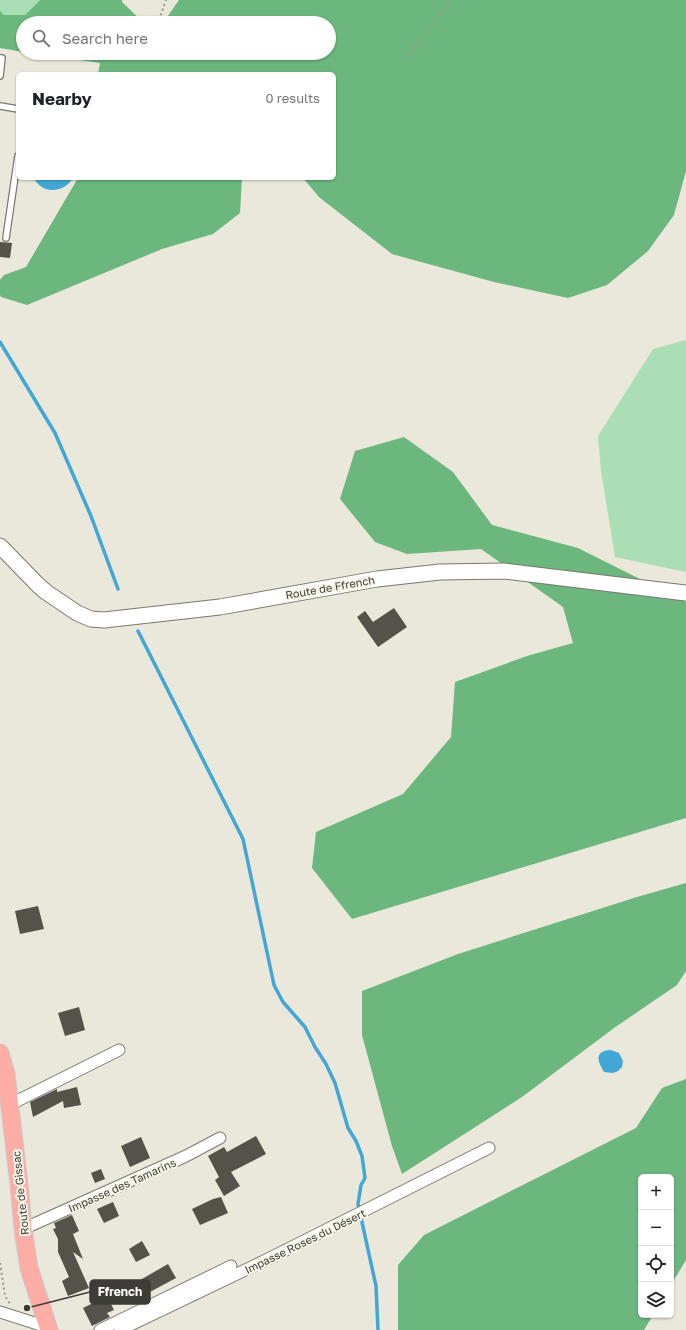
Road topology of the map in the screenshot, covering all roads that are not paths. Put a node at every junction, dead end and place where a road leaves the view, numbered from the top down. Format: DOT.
graph roads {
  1 [pos="0,58"];
  2 [pos="0,76"];
  3 [pos="0,106"];
  4 [pos="16,109"];
  5 [pos="16,170"];
  6 [pos="6,238"];
  7 [pos="0,546"];
  8 [pos="686,593"];
  9 [pos="119,1050"];
  10 [pos="0,1053"];
  11 [pos="9,1105"];
  12 [pos="220,1138"];
  13 [pos="489,1148"];
  14 [pos="23,1229"];
  15 [pos="231,1266"];
  16 [pos="0,1312"];
  17 [pos="48,1328"];
  18 [pos="100,1330"];
  19 [pos="120,1330"];
  1 -- 2 [label="lane"];
  3 -- 4 [label="lane"];
  5 -- 6 [label="lane"];
  7 -- 8 [label="main road, Route de Ffrench"];
  9 -- 11 [label="street"];
  10 -- 11 [label="main road, Route de Gissac"];
  11 -- 14 [label="main road, Route de Gissac"];
  12 -- 14 [label="street, Impasse des Tamarins"];
  13 -- 19 [label="street, Impasse Roses du Désert"];
  14 -- 17 [label="main road, Route de Gissac"];
  15 -- 18 [label="street"];
  16 -- 17 [label="street"];
}
